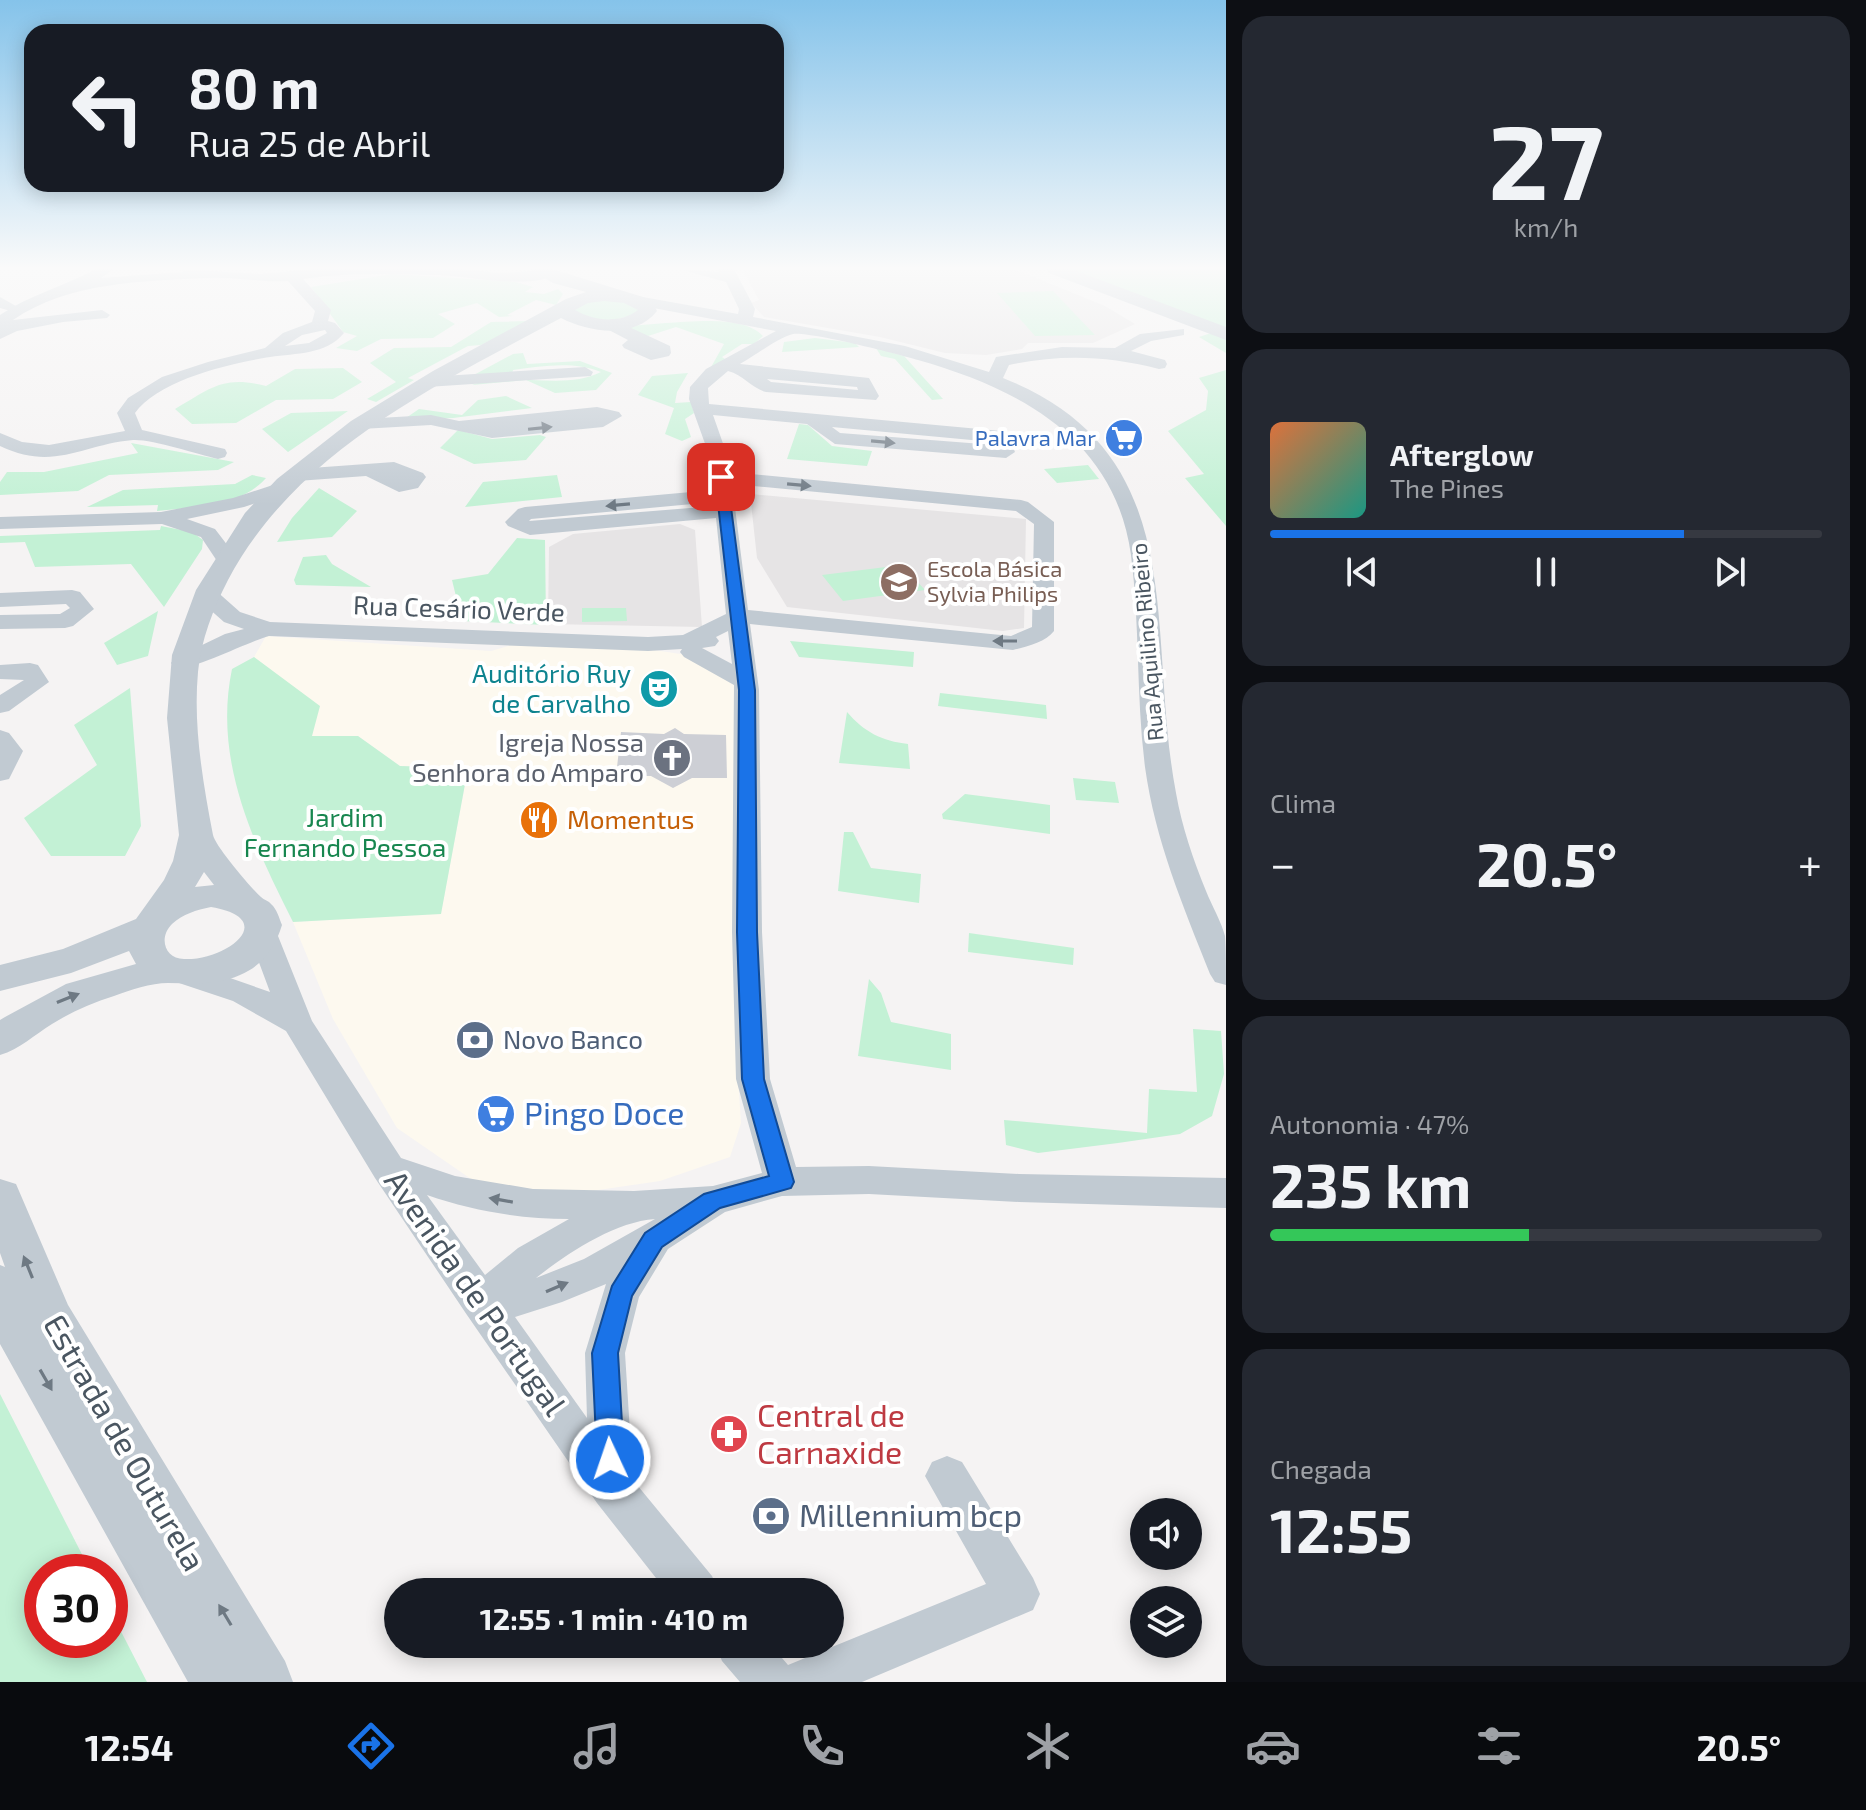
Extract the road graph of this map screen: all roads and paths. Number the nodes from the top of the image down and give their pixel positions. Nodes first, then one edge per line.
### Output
1 (275, 347) edge
2 (494, 347) edge
3 (507, 347) edge
4 (760, 347) edge
5 (884, 347) edge
6 (1124, 347) edge
7 (1118, 354) junction
8 (481, 355) junction
9 (1159, 364) dead end
10 (728, 366) junction
11 (998, 370) junction
12 (585, 372) dead end
13 (755, 373) junction
14 (427, 382) junction
15 (702, 409) junction
16 (812, 419) junction
17 (361, 424) junction
18 (463, 425) junction
19 (135, 434) junction
20 (0, 439) edge
21 (218, 453) dead end
22 (370, 470) dead end
23 (291, 481) junction
24 (723, 494) junction
25 (658, 509) junction
26 (193, 517) junction
27 (253, 518) junction
28 (0, 523) edge
29 (227, 559) junction
30 (206, 594) junction
31 (0, 600) edge
32 (741, 616) junction
33 (0, 622) edge
34 (268, 629) junction
35 (691, 646) junction
36 (743, 647) junction
37 (183, 663) junction
38 (0, 672) edge
39 (746, 682) junction
40 (0, 706) edge
41 (0, 738) edge
42 (0, 773) edge
43 (196, 839) junction
44 (254, 917) junction
45 (153, 922) junction
46 (178, 972) junction
47 (1226, 974) edge
48 (0, 978) edge
49 (0, 991) edge
50 (297, 1023) junction
51 (1, 1040) edge
52 (388, 1168) junction
53 (782, 1182) junction
54 (1217, 1185) edge
55 (0, 1197) edge
56 (644, 1223) junction
57 (0, 1285) edge
58 (481, 1303) junction
59 (947, 1476) dead end
60 (612, 1488) junction
61 (685, 1578) edge
62 (751, 1658) edge
63 (220, 1682) edge
64 (264, 1682) edge
65 (771, 1682) edge
66 (805, 1682) edge

1 - 19 street
2 - 8 street
3 - 8 street
4 - 10 street
5 - 11 street, Rua Aquilino Ribeiro
6 - 7 street
7 - 9 street
7 - 11 street
8 - 14 street
10 - 13 street
10 - 15 street
11 - 47 street, Rua Aquilino Ribeiro
12 - 14 street
13 - 13 street
14 - 17 street
15 - 16 street
15 - 24 street
16 -> 16 street
17 - 18 street
17 - 23 street
18 -> 18 street
19 - 20 street
19 - 21 street
22 - 23 street
23 - 26 street
23 - 27 street
24 - 25 street
24 - 32 street
24 -> 32 street
25 -> 25 street
26 - 27 street
26 - 28 street
26 - 29 street
27 - 29 street
29 - 30 street
30 - 34 street, Rua Cesário Verde
30 - 37 street
31 - 33 street
32 - 35 street
32 - 36 street
34 - 35 street, Rua Cesário Verde
34 - 37 street, Rua Cesário Verde
35 - 36 street, Rua Cesário Verde
35 - 39 street, Rua Cesário Verde
36 - 39 street
37 - 43 street
38 - 40 street
39 - 53 street
41 - 42 street
43 - 44 street, Avenida de Portugal
43 - 45 street
44 - 45 street
44 - 46 street
44 - 50 street, Avenida de Portugal
45 - 46 street
45 - 48 street
46 - 50 street, Avenida de Portugal
51 -> 46 street
49 - 51 street
50 - 52 street, Avenida de Portugal
56 -> 52 street
52 - 58 street, Avenida de Portugal
53 - 54 street
53 - 56 street
64 -> 55 street, Estrada de Outurela
56 - 58 street
56 - 60 street
57 -> 63 street, Estrada de Outurela
58 - 60 street, Avenida de Portugal
59 - 66 street
60 - 61 street, Avenida de Portugal
62 - 65 street

